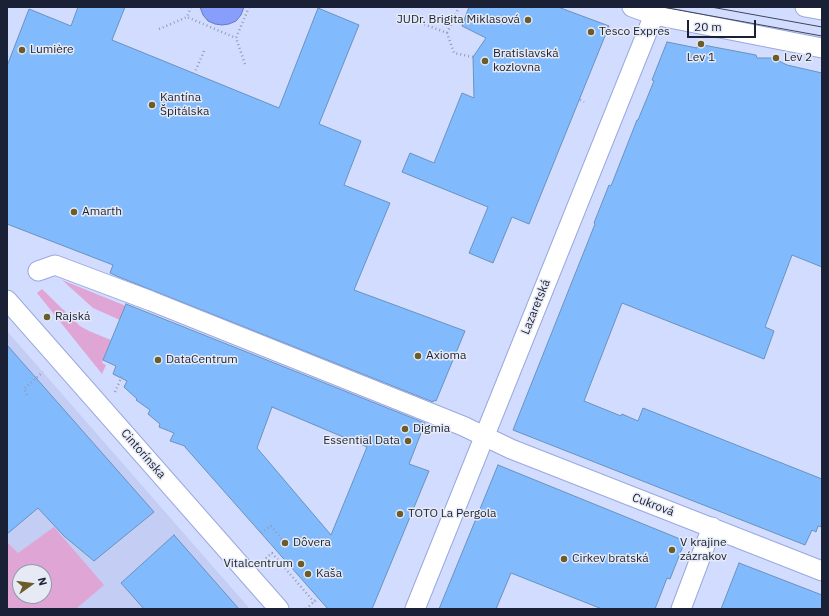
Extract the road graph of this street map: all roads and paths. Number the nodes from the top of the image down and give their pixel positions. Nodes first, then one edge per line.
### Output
1 (191, 7) edge
2 (249, 7) edge
3 (459, 7) edge
4 (632, 7) edge
5 (805, 7) edge
6 (822, 10) edge
7 (657, 11) edge
8 (187, 16) junction
9 (413, 20) dead end
10 (159, 29) dead end
11 (448, 33) junction
12 (236, 38) junction
13 (205, 48) dead end
14 (822, 48) edge
15 (473, 57) dead end
16 (245, 64) dead end
17 (194, 74) dead end
18 (580, 100) dead end
19 (584, 102) dead end
20 (38, 271) dead end
21 (7, 300) edge
22 (122, 376) dead end
23 (37, 378) dead end
24 (114, 394) dead end
25 (27, 395) dead end
26 (484, 436) junction
27 (712, 528) junction
28 (261, 533) dead end
29 (285, 542) dead end
30 (260, 564) dead end
31 (822, 571) edge
32 (318, 598) dead end
33 (314, 602) junction
34 (279, 609) edge
35 (306, 609) edge
36 (414, 609) edge
37 (681, 609) edge

1 - 8 path
2 - 12 path
3 - 11 path
4 - 7 street
5 - 6 street
7 - 14 street
7 - 26 street, Lazaretská
8 - 10 path
8 - 12 path
9 - 11 path
11 - 15 path
12 - 16 path
13 - 17 path
18 - 19 path
20 - 26 street, Cukrová
21 - 34 street, Cintorínska
22 - 24 path
23 - 25 path
26 - 27 street, Cukrová
26 - 36 street, Lazaretská
27 - 31 street, Cukrová
27 - 37 street
28 - 29 path
30 - 33 path
32 - 33 path
33 - 35 path

